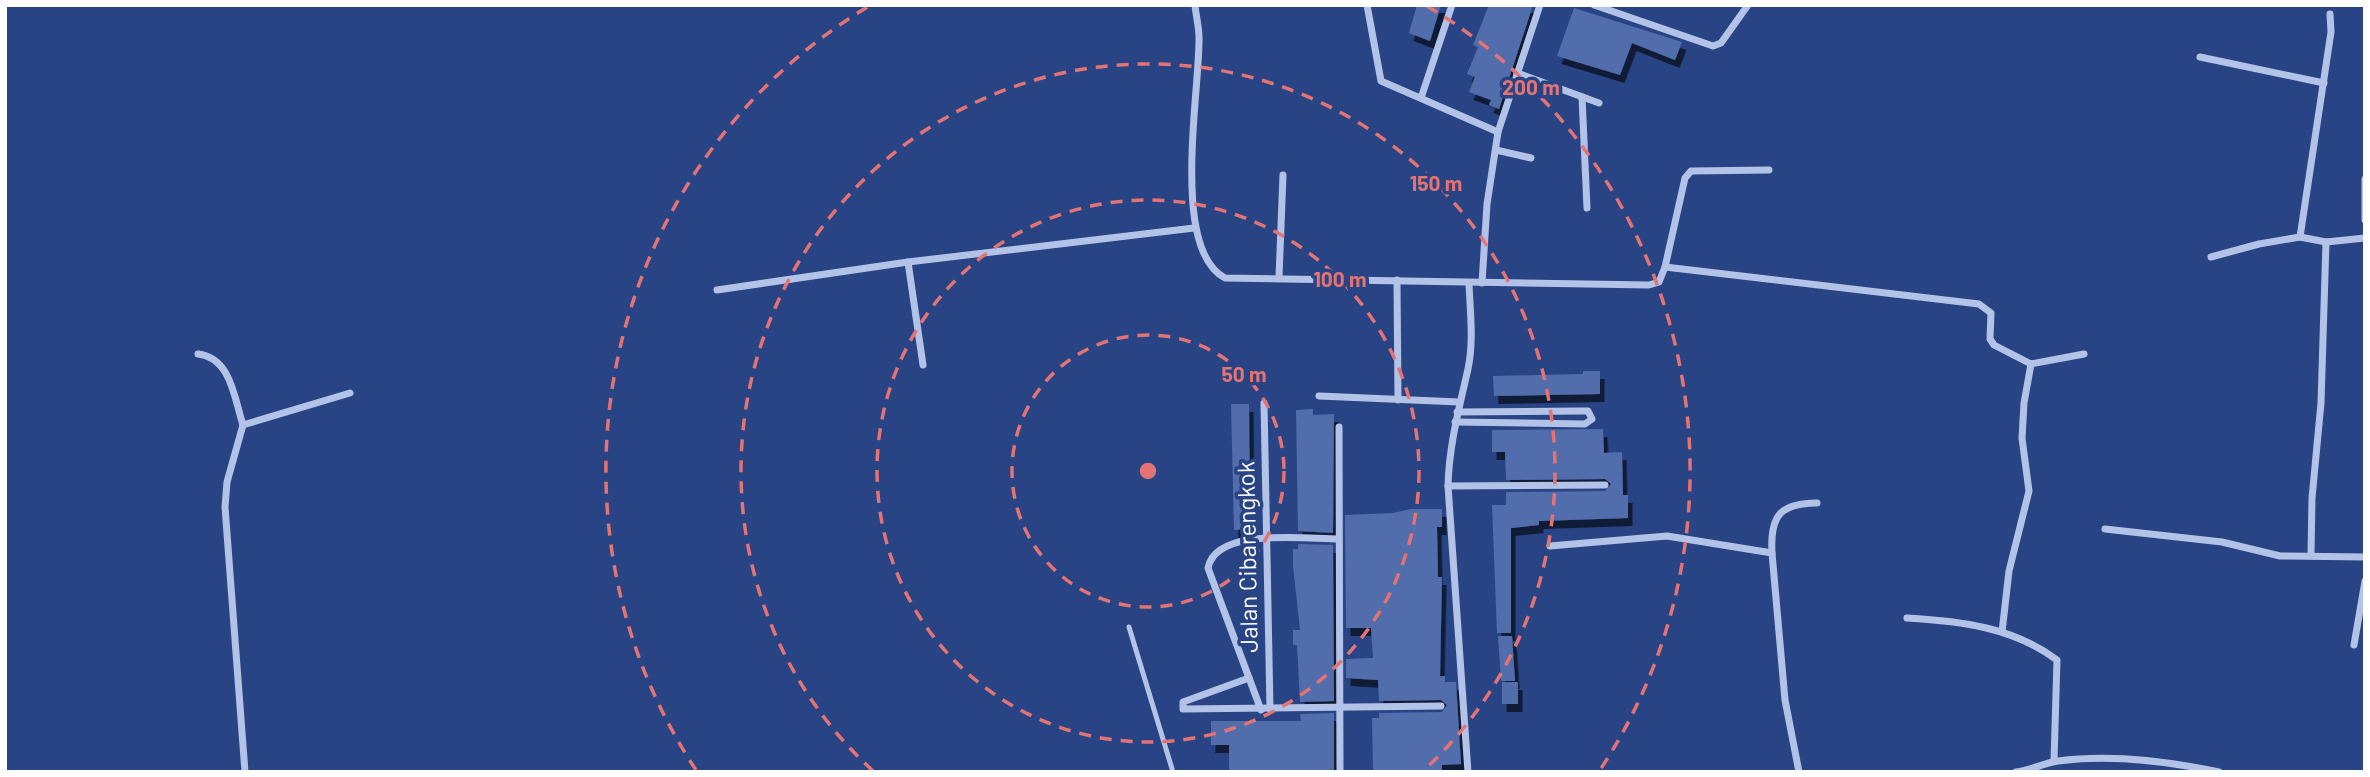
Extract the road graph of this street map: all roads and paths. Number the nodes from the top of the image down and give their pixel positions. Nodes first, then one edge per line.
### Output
1 (1195, 5) edge
2 (1367, 5) edge
3 (1452, 5) edge
4 (1540, 5) edge
5 (1594, 5) edge
6 (1748, 5) edge
7 (2330, 14) dead end
8 (2200, 57) dead end
9 (1517, 73) junction
10 (2323, 83) junction
11 (1582, 97) junction
12 (1420, 98) junction
13 (1599, 103) dead end
14 (1498, 132) junction
15 (1496, 150) junction
16 (1531, 158) dead end
17 (1769, 170) dead end
18 (1283, 175) dead end
19 (2365, 178) edge
20 (1587, 208) dead end
21 (2365, 220) edge
22 (1194, 228) junction
23 (2300, 237) junction
24 (2365, 238) edge
25 (2326, 242) junction
26 (2211, 257) dead end
27 (908, 262) junction
28 (1665, 267) junction
29 (1279, 277) junction
30 (1397, 280) junction
31 (1469, 283) junction
32 (1482, 283) junction
33 (717, 290) dead end
34 (198, 354) dead end
35 (2084, 354) dead end
36 (2031, 364) junction
37 (923, 365) dead end
38 (350, 393) dead end
39 (1319, 396) dead end
40 (1398, 400) junction
41 (1459, 402) junction
42 (1264, 403) dead end
43 (1457, 412) junction
44 (1455, 422) junction
45 (243, 425) junction
46 (1339, 428) dead end
47 (1605, 485) dead end
48 (1448, 486) junction
49 (1817, 503) dead end
50 (2105, 529) dead end
51 (1338, 539) junction
52 (1266, 540) junction
53 (1550, 546) dead end
54 (1772, 553) junction
55 (2311, 555) junction
56 (2365, 557) edge
57 (2365, 581) edge
58 (1907, 618) dead end
59 (1129, 627) dead end
60 (2002, 632) junction
61 (2354, 645) dead end
62 (1249, 678) junction
63 (1441, 706) dead end
64 (1341, 708) junction
65 (1261, 709) junction
66 (1270, 709) junction
67 (2054, 761) junction
68 (2030, 771) edge
69 (245, 772) edge
70 (1173, 772) edge
71 (1340, 772) edge
72 (1468, 772) edge
73 (1799, 772) edge
74 (2016, 772) edge
75 (2219, 772) edge

1 - 22 street
2 - 12 street
3 - 12 street
4 - 9 street
5 - 6 street
7 - 10 street
8 - 10 street
9 - 11 street
9 - 14 street
10 - 23 street
11 - 13 street
11 - 20 street
12 - 14 street
14 - 15 street
15 - 16 street
15 - 32 street
17 - 28 street
18 - 29 street
19 - 21 street
22 - 27 street
22 - 29 street
23 - 25 street
23 - 26 street
24 - 25 street
25 - 55 street
27 - 33 street
27 - 37 street
28 - 32 street
28 - 36 street
29 - 30 street
30 - 31 street
30 - 40 street
31 - 32 street
31 - 41 street
34 - 45 street
35 - 36 street
36 - 60 street
38 - 45 street
39 - 40 street
40 - 41 street
41 - 43 street
42 - 52 street, Jalan Cibarengkok
43 - 44 street
43 - 44 street
44 - 48 street
45 - 69 street
46 - 51 street
47 - 48 street
48 - 72 street
49 - 54 street
50 - 55 street
51 - 52 street
51 - 64 street
52 - 62 street
52 - 66 street, Jalan Cibarengkok
53 - 54 street
54 - 73 street
55 - 56 street
57 - 61 street
58 - 60 street
59 - 70 lane
60 - 67 street
62 - 65 street
62 - 65 street
63 - 64 street
64 - 66 street
64 - 71 street
65 - 66 street
67 - 68 street
67 - 75 street
68 - 74 street

